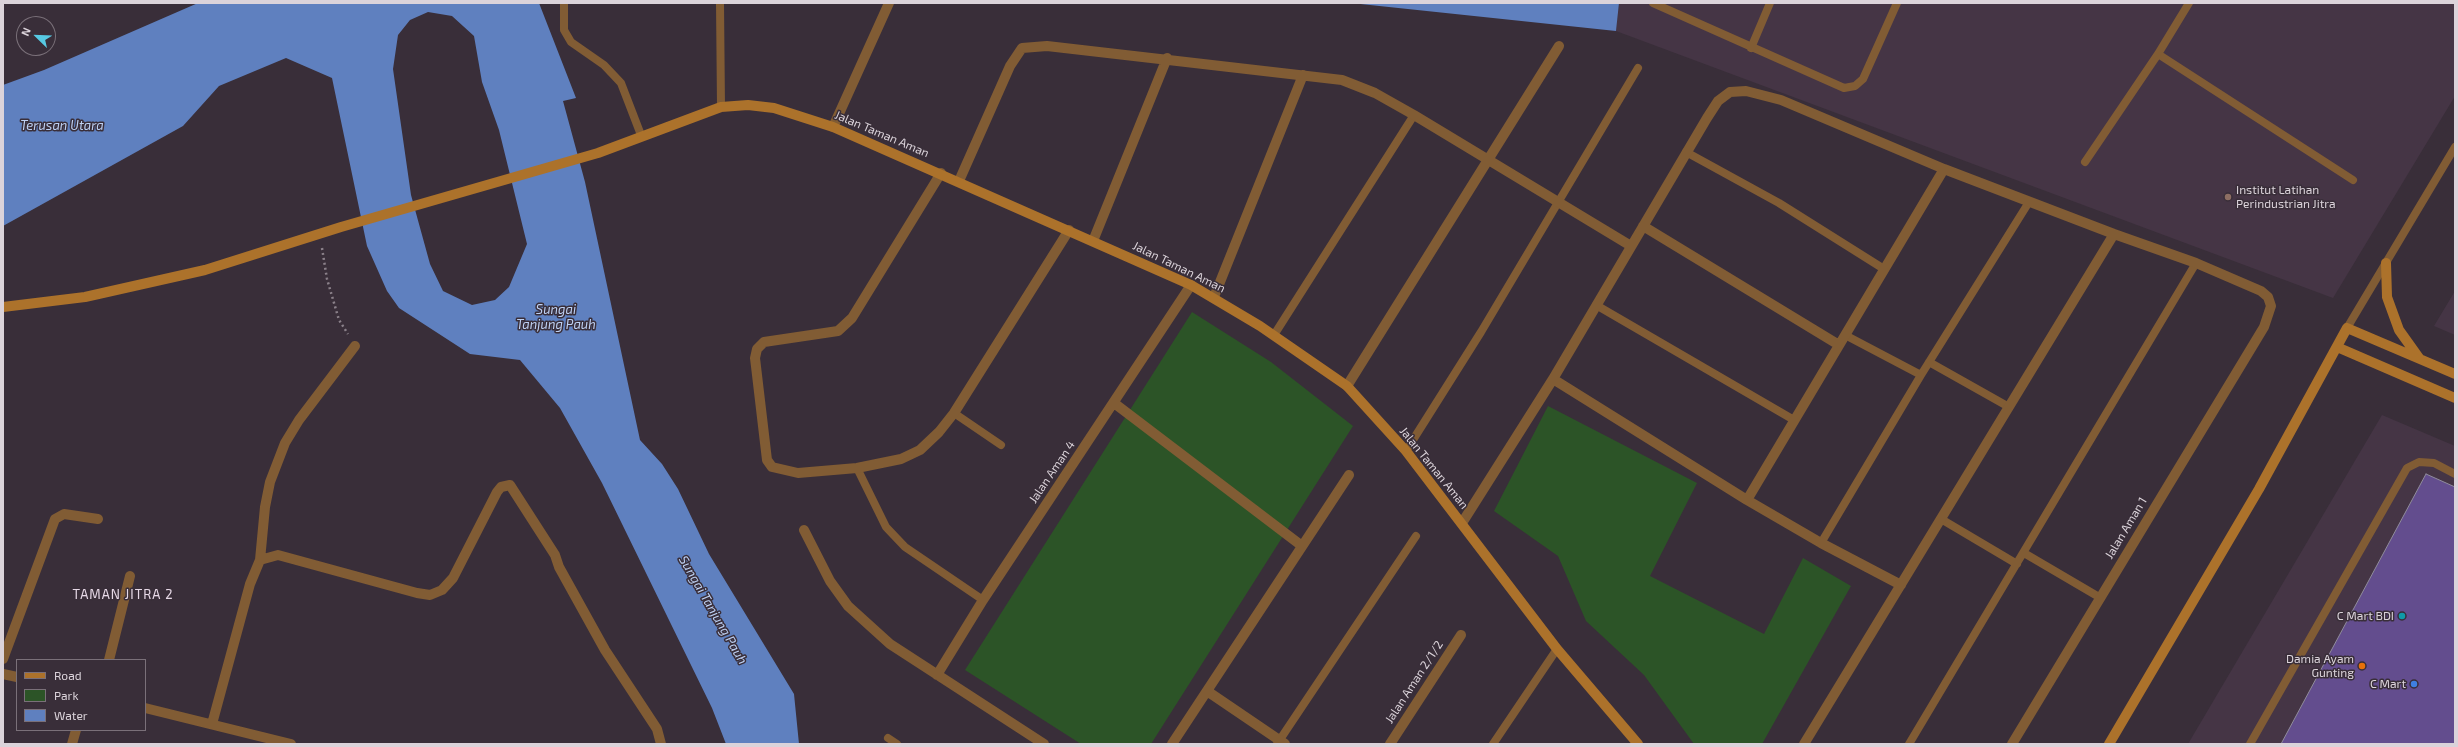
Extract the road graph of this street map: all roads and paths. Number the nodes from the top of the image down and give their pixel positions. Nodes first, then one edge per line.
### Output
1 (564, 3) edge
2 (720, 3) edge
3 (889, 3) edge
4 (1653, 3) edge
5 (1770, 3) edge
6 (1897, 3) edge
7 (2189, 3) edge
8 (1559, 46) dead end
9 (1751, 48) junction
10 (2158, 54) junction
11 (1168, 58) junction
12 (1638, 68) dead end
13 (1303, 75) junction
14 (721, 107) junction
15 (1414, 115) junction
16 (834, 127) junction
17 (641, 135) junction
18 (2455, 147) edge
19 (1686, 152) junction
20 (1488, 159) junction
21 (2085, 162) dead end
22 (1944, 169) junction
23 (941, 173) junction
24 (2353, 180) dead end
25 (959, 181) junction
26 (1559, 202) junction
27 (2029, 202) junction
28 (1643, 226) junction
29 (1069, 230) junction
30 (320, 233) junction
31 (2114, 234) junction
32 (1093, 241) junction
33 (1631, 246) junction
34 (2196, 263) junction
35 (2386, 263) junction
36 (1884, 269) junction
37 (1191, 285) junction
38 (1214, 297) junction
39 (1596, 305) junction
40 (3, 307) edge
41 (2347, 328) junction
42 (1845, 334) junction
43 (1274, 335) junction
44 (1839, 344) junction
45 (355, 346) joint
46 (2337, 347) junction
47 (2419, 358) junction
48 (1929, 362) junction
49 (1921, 374) junction
50 (2455, 374) edge
51 (1553, 379) junction
52 (1347, 386) junction
53 (2455, 398) edge
54 (1114, 403) junction
55 (2009, 407) junction
56 (954, 413) junction
57 (1794, 420) junction
58 (1001, 445) dead end
59 (1406, 451) junction
60 (857, 468) junction
61 (2455, 474) edge
62 (1349, 475) dead end
63 (1747, 500) junction
64 (98, 519) dead end
65 (1941, 519) junction
66 (1462, 523) junction
67 (804, 530) dead end
68 (1416, 536) dead end
69 (1821, 543) junction
70 (1302, 546) junction
71 (2024, 553) junction
72 (260, 560) junction
73 (2017, 564) junction
74 (130, 576) dead end
75 (1901, 585) junction
76 (2099, 597) junction
77 (984, 600) junction
78 (1461, 635) dead end
79 (1557, 649) junction
80 (3, 659) edge
81 (109, 659) edge
82 (3, 674) edge
83 (937, 675) junction
84 (16, 677) edge
85 (1207, 691) junction
86 (146, 708) edge
87 (212, 724) junction
88 (76, 731) edge
89 (888, 738) dead end
90 (1281, 743) edge
91 (72, 744) edge
92 (291, 744) edge
93 (661, 744) edge
94 (897, 744) edge
95 (1044, 744) edge
96 (1172, 744) edge
97 (1390, 744) edge
98 (1492, 744) edge
99 (1638, 744) edge
100 (1804, 744) edge
101 (1909, 744) edge
102 (2012, 744) edge
103 (2109, 744) edge
104 (2250, 744) edge

1 - 17 lane
2 - 14 lane
3 - 16 street
4 - 9 lane
5 - 9 lane
6 - 9 lane
7 - 10 lane
8 - 20 street
10 - 21 lane
10 - 24 lane
11 - 13 street
11 - 25 street
11 - 32 street
12 - 26 lane
13 - 15 street
13 - 38 street
14 - 16 street, Jalan Taman Aman
14 - 17 street, Jalan Taman Aman
15 - 20 street
15 - 43 lane
16 - 23 street, Jalan Taman Aman
17 - 30 street, Jalan Taman Aman
18 - 35 lane
19 - 22 street, Jalan Aman 1
19 - 28 street, Jalan Aman 1
19 - 36 lane
20 - 26 street
20 - 52 street
22 - 27 street, Jalan Aman 1
22 - 36 street
23 - 25 street, Jalan Taman Aman
23 - 60 street
25 - 29 street, Jalan Taman Aman
26 - 33 street
26 - 59 lane
27 - 31 street, Jalan Aman 1
27 - 48 lane
28 - 33 street, Jalan Aman 1
28 - 44 street
29 - 32 street, Jalan Taman Aman
29 - 56 street
30 - 40 street, Jalan Taman Aman
30 - 45 path
31 - 34 street, Jalan Aman 1
31 - 55 street
32 - 37 street, Jalan Taman Aman
33 - 39 street, Jalan Aman 1
34 - 71 lane
34 - 76 street, Jalan Aman 1
35 - 41 lane
35 - 47 street
36 - 42 street
37 - 38 street, Jalan Taman Aman
37 - 54 street, Jalan Aman 4
38 - 43 street, Jalan Taman Aman
39 - 51 street, Jalan Aman 1
39 - 57 lane
41 - 46 street
41 - 47 street
42 - 44 street
42 - 49 lane
43 - 52 street, Jalan Taman Aman
44 - 57 street
45 - 72 street
46 - 53 street
46 - 103 street
47 - 50 street
48 - 49 lane
48 - 55 lane
49 - 69 lane
51 - 63 street
51 - 66 street, Jalan Aman 1
52 - 59 street, Jalan Taman Aman
54 - 70 street
54 - 77 street, Jalan Aman 4
55 - 65 street
56 - 58 lane
56 - 60 street
57 - 63 street
59 - 66 street, Jalan Taman Aman
60 - 77 lane
61 - 104 lane
62 - 70 street
63 - 69 street
64 - 80 street
65 - 73 lane
65 - 75 street
66 - 79 street, Jalan Taman Aman
67 - 83 street
68 - 90 lane
69 - 75 street
70 - 85 street
71 - 73 lane
71 - 76 lane
72 - 87 street
72 - 93 street
73 - 101 lane
74 - 81 street
75 - 100 street
76 - 102 street, Jalan Aman 1
77 - 83 street, Jalan Aman 4
78 - 97 street, Jalan Aman 2/1/2
79 - 98 lane
79 - 99 street, Jalan Taman Aman
82 - 84 street
83 - 95 street
85 - 90 street
85 - 96 street
86 - 87 street
87 - 92 street
88 - 91 street
89 - 94 lane

